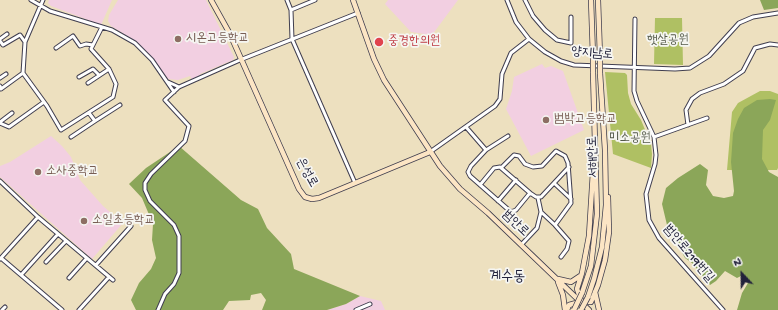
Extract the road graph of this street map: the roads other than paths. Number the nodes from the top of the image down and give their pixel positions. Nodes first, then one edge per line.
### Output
1 (31, 0) edge
2 (43, 0) edge
3 (211, 0) edge
4 (287, 0) edge
5 (315, 0) edge
6 (353, 0) edge
7 (507, 0) edge
8 (525, 0) edge
9 (591, 0) edge
10 (598, 0) edge
11 (40, 5) junction
12 (291, 10) junction
13 (358, 13) junction
14 (778, 13) edge
15 (571, 17) dead end
16 (634, 19) dead end
17 (102, 27) junction
18 (7, 34) dead end
19 (292, 39) junction
20 (529, 39) junction
21 (0, 40) edge
22 (25, 42) junction
23 (93, 45) junction
24 (778, 45) edge
25 (56, 48) dead end
26 (240, 60) junction
27 (633, 68) junction
28 (109, 69) junction
29 (23, 73) junction
30 (6, 74) dead end
31 (99, 75) junction
32 (79, 77) dead end
33 (0, 78) edge
34 (167, 81) junction
35 (88, 83) dead end
36 (0, 86) edge
37 (179, 87) junction
38 (174, 92) junction
39 (44, 102) junction
40 (120, 105) dead end
41 (12, 113) dead end
42 (88, 113) junction
43 (706, 118) dead end
44 (95, 121) junction
45 (0, 122) edge
46 (688, 125) junction
47 (466, 126) junction
48 (508, 136) dead end
49 (654, 137) junction
50 (71, 138) dead end
51 (486, 150) junction
52 (595, 150) junction
53 (605, 150) junction
54 (430, 152) junction
55 (568, 167) junction
56 (502, 168) junction
57 (516, 180) junction
58 (0, 181) edge
59 (354, 183) junction
60 (555, 184) junction
61 (480, 185) junction
62 (530, 192) junction
63 (538, 198) junction
64 (571, 199) junction
65 (498, 201) junction
66 (541, 212) junction
67 (38, 217) junction
68 (555, 225) junction
69 (131, 226) dead end
70 (58, 234) junction
71 (66, 240) junction
72 (521, 245) junction
73 (560, 257) dead end
74 (87, 258) junction
75 (1, 259) edge
76 (46, 262) dead end
77 (96, 266) junction
78 (582, 273) junction
79 (21, 275) junction
80 (109, 277) junction
81 (69, 278) dead end
82 (556, 279) junction
83 (113, 280) dead end
84 (595, 292) junction
85 (581, 302) junction
86 (370, 304) dead end
87 (62, 310) edge
88 (79, 310) edge
89 (158, 310) edge
90 (356, 310) edge
91 (566, 310) edge
92 (574, 310) edge
93 (582, 310) edge
94 (589, 310) edge
95 (599, 310) edge
96 (722, 310) edge

1 - 11 street
2 - 11 street
3 - 26 main road, 은성로
4 - 12 street
5 - 12 street
6 - 13 main road, 범안로
7 - 20 street, 양지남로
8 - 15 street
9 - 52 main road, 서해안로, bridge
10 - 53 main road, 서해안로, bridge
11 - 17 street
11 - 22 street
12 - 19 street
13 - 19 street
13 - 54 main road, 범안로
14 - 27 street, 양지남로
16 - 27 street
17 - 23 street
17 - 34 street
18 - 21 street
19 - 26 street
19 - 59 street
20 - 27 street, 양지남로
20 - 47 street
21 - 22 street
22 - 29 street
23 - 25 street
23 - 28 street
24 - 46 street
26 - 37 street
26 - 59 main road, 은성로
27 - 49 street
28 - 31 street
28 - 42 street
29 - 36 street
29 - 39 street
30 - 33 street
31 - 32 street
31 - 35 street
34 - 37 street
34 - 38 street
37 - 38 street
38 - 89 street
39 - 42 street
39 - 45 street
40 - 44 street
41 - 45 street
42 - 44 street
43 - 46 street
44 - 50 street
46 - 49 street
47 - 51 street
47 - 54 street
48 - 51 street
49 - 96 street, 범안로219번길
51 - 61 street
52 - 78 main road
52 - 92 main road, 서해안로, bridge
53 - 84 main road
53 - 93 main road, 서해안로, bridge
54 - 59 main road, 은성로
54 - 72 main road, 범안로
55 - 56 street
55 - 60 street
55 - 64 street
56 - 57 street
56 - 61 street
57 - 62 street
57 - 65 street
58 - 67 street
60 - 63 street
60 - 64 street
61 - 65 street
62 - 63 street
62 - 65 street
63 - 66 street
64 - 68 street
66 - 68 street
66 - 72 street
67 - 70 street
67 - 75 street
68 - 73 street
69 - 77 street
70 - 71 street
70 - 79 street
71 - 74 street
71 - 76 street
72 - 82 main road, 범안로
74 - 77 street
74 - 81 street
75 - 79 street
77 - 80 street
78 - 82 main road
78 - 85 main road
79 - 87 street
80 - 83 street
80 - 88 street
82 - 85 main road, 범안로
82 - 91 main road
84 - 85 main road
84 - 95 main road
85 - 91 main road
85 - 93 main road
85 - 94 main road, 범안로
86 - 90 street

